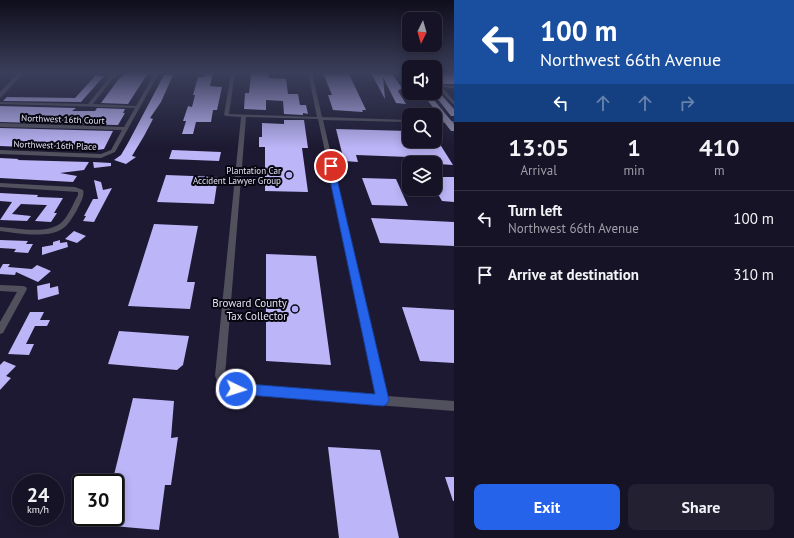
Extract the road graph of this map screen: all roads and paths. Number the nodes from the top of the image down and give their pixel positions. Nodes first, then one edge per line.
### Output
1 (95, 98) edge
2 (143, 98) edge
3 (229, 98) edge
4 (316, 98) edge
5 (443, 98) edge
6 (432, 100) edge
7 (0, 103) edge
8 (89, 106) junction
9 (138, 107) junction
10 (454, 114) edge
11 (244, 116) junction
12 (320, 118) junction
13 (402, 121) edge
14 (451, 122) edge
15 (0, 125) edge
16 (454, 129) edge
17 (125, 130) junction
18 (0, 152) edge
19 (0, 186) edge
20 (0, 229) edge
21 (0, 288) edge
22 (0, 330) edge
23 (383, 400) junction
24 (454, 406) edge

1 - 8 street
2 - 9 street
3 - 11 street
4 - 12 street
5 - 10 highway
6 - 14 highway
7 - 8 street
8 - 9 street
9 - 17 street
11 - 12 street
11 - 23 street
12 - 13 street
12 - 23 street
14 - 16 highway
15 - 17 street, Northwest 16th Court
17 - 18 street, Northwest 16th Place
19 - 20 street
21 - 22 street
23 - 24 street

